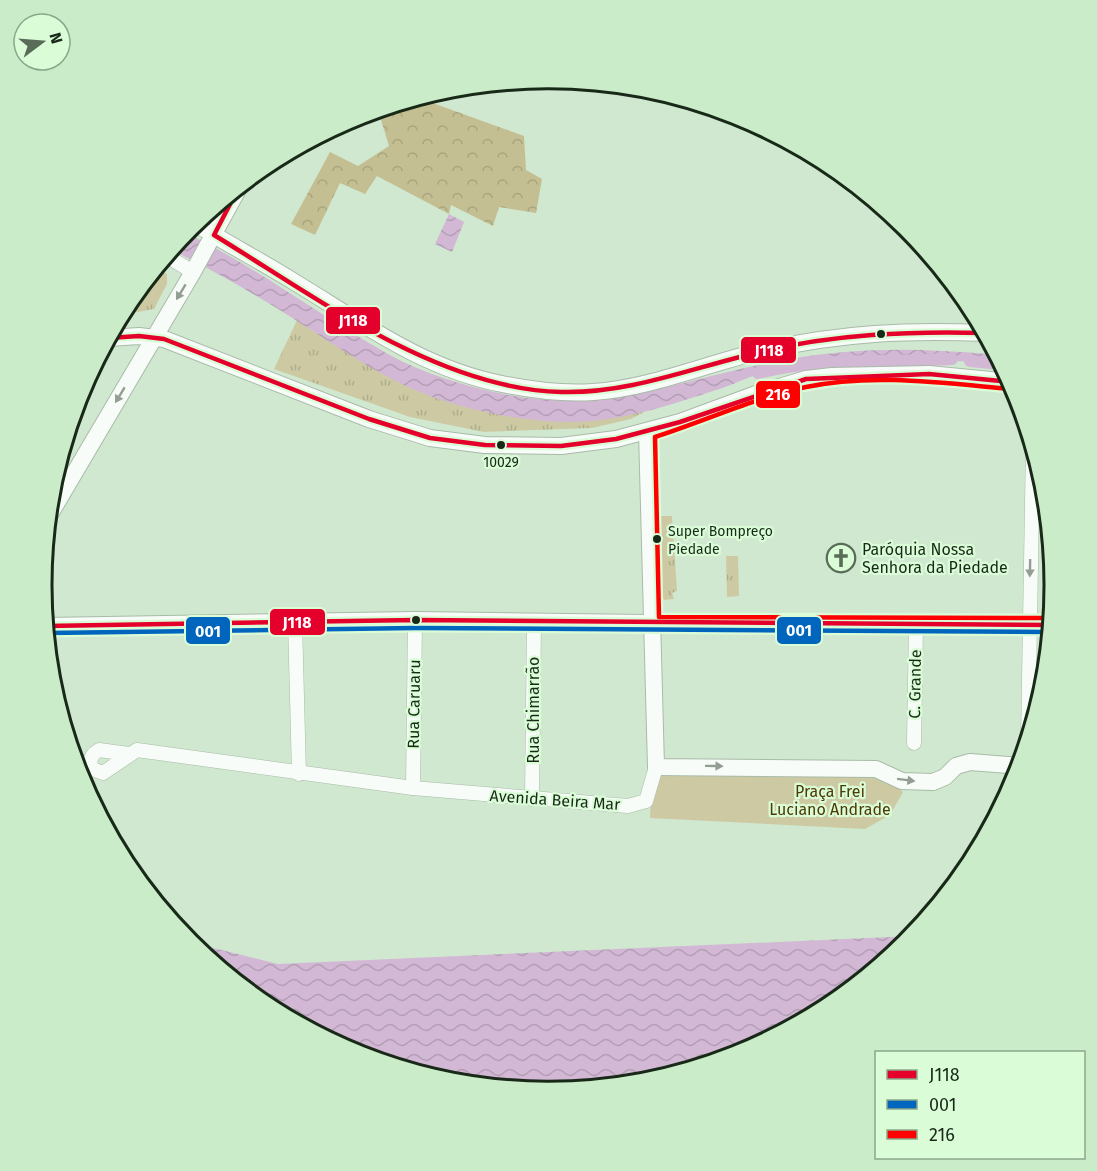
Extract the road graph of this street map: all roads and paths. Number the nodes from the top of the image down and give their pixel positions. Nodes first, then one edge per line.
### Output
1 (229, 206) edge
2 (203, 230) edge
3 (213, 237) junction
4 (175, 260) edge
5 (196, 268) junction
6 (975, 333) edge
7 (155, 337) junction
8 (119, 338) edge
9 (1000, 381) edge
10 (647, 432) junction
11 (1032, 477) edge
12 (63, 485) edge
13 (415, 620) junction
14 (295, 621) junction
15 (534, 621) junction
16 (652, 624) junction
17 (1029, 624) junction
18 (916, 625) junction
19 (1042, 625) edge
20 (55, 626) edge
21 (1028, 713) edge
22 (914, 743) dead end
23 (129, 754) dead end
24 (1011, 765) edge
25 (656, 767) junction
26 (299, 774) junction
27 (413, 788) junction
28 (532, 799) junction

1 - 3 main road
2 - 3 street
3 - 5 main road
3 - 6 main road
4 - 5 street
5 -> 7 main road
7 - 8 main road
7 - 10 main road
7 -> 12 main road
9 - 10 main road
10 - 16 main road
11 -> 17 street
13 - 14 main road
13 - 15 main road
13 - 27 street, Rua Caruaru
14 - 20 main road
14 - 26 street
15 - 16 main road
15 - 28 street, Rua Chimarrão
16 - 18 main road
16 - 25 main road
17 - 18 main road
17 - 19 main road
17 - 21 street
18 - 22 street, C. Grande
23 - 26 street, Avenida Beira Mar
25 -> 24 main road
25 - 28 street, Avenida Beira Mar
26 - 27 street, Avenida Beira Mar
27 - 28 street, Avenida Beira Mar

